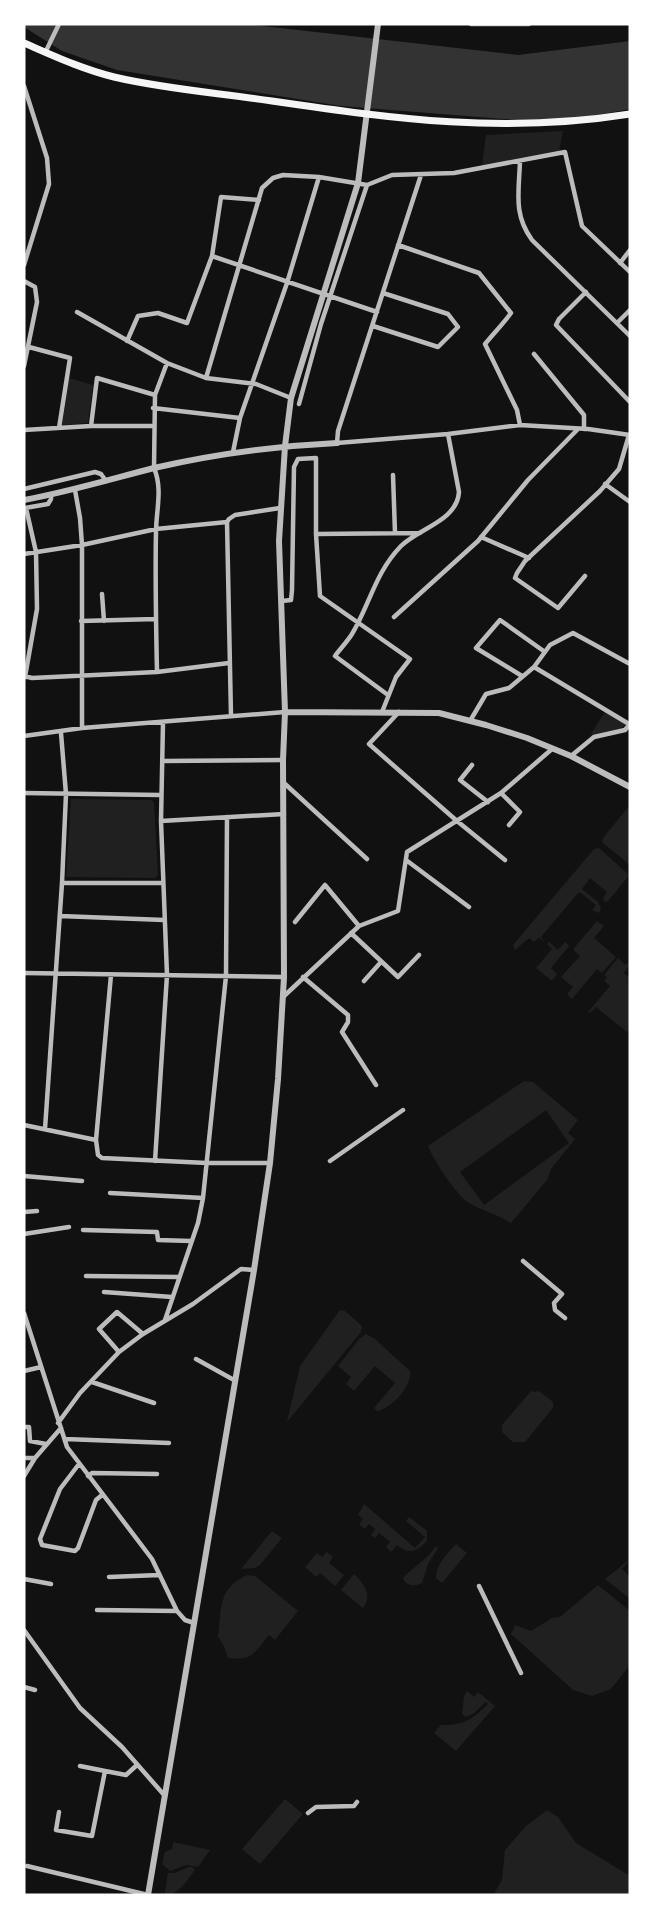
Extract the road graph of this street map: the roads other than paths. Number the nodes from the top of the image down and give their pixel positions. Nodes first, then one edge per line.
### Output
1 (58, 24) edge
2 (378, 24) edge
3 (471, 24) edge
4 (529, 24) edge
5 (24, 43) edge
6 (45, 52) junction
7 (24, 86) edge
8 (630, 114) edge
9 (520, 161) junction
10 (421, 175) junction
11 (320, 177) junction
12 (358, 183) junction
13 (367, 186) junction
14 (259, 200) junction
15 (398, 245) junction
16 (630, 250) edge
17 (212, 256) junction
18 (620, 263) junction
19 (24, 265) edge
20 (239, 267) junction
21 (630, 272) edge
22 (24, 281) edge
23 (287, 283) junction
24 (586, 292) junction
25 (383, 293) junction
26 (329, 297) junction
27 (630, 310) edge
28 (76, 312) dead end
29 (377, 312) junction
30 (617, 323) junction
31 (373, 326) junction
32 (630, 336) edge
33 (127, 341) junction
34 (29, 347) junction
35 (534, 354) dead end
36 (167, 363) junction
37 (24, 366) edge
38 (206, 378) junction
39 (251, 382) junction
40 (155, 395) junction
41 (291, 398) junction
42 (630, 402) edge
43 (299, 404) dead end
44 (153, 408) junction
45 (240, 418) junction
46 (520, 425) junction
47 (91, 426) junction
48 (154, 426) junction
49 (59, 428) junction
50 (581, 429) junction
51 (24, 430) edge
52 (448, 435) junction
53 (629, 435) edge
54 (337, 443) junction
55 (285, 446) junction
56 (233, 452) junction
57 (154, 468) junction
58 (393, 475) dead end
59 (106, 481) junction
60 (605, 484) junction
61 (24, 489) edge
62 (75, 489) junction
63 (51, 495) junction
64 (24, 500) edge
65 (630, 502) edge
66 (25, 508) edge
67 (280, 508) junction
68 (227, 522) junction
69 (156, 529) junction
70 (395, 533) junction
71 (420, 533) junction
72 (316, 534) junction
73 (481, 537) junction
74 (81, 545) junction
75 (36, 552) junction
76 (24, 554) edge
77 (529, 558) junction
78 (585, 576) dead end
79 (102, 594) dead end
80 (282, 601) junction
81 (394, 617) dead end
82 (156, 619) junction
83 (81, 621) junction
84 (104, 621) junction
85 (357, 622) junction
86 (24, 639) edge
87 (32, 639) junction
88 (545, 652) junction
89 (229, 663) junction
90 (630, 664) edge
91 (534, 667) junction
92 (157, 672) junction
93 (81, 675) junction
94 (25, 676) edge
95 (522, 676) junction
96 (388, 695) junction
97 (285, 712) junction
98 (382, 712) junction
99 (399, 712) junction
100 (231, 716) junction
101 (470, 721) junction
102 (163, 723) junction
103 (630, 724) edge
104 (82, 728) junction
105 (61, 733) junction
106 (24, 736) edge
107 (552, 749) junction
108 (570, 756) junction
109 (283, 760) junction
110 (163, 761) junction
111 (472, 765) dead end
112 (284, 783) junction
113 (630, 787) edge
114 (24, 793) edge
115 (501, 793) junction
116 (66, 794) junction
117 (160, 795) junction
118 (488, 802) junction
119 (284, 814) junction
120 (227, 817) junction
121 (161, 821) junction
122 (457, 821) junction
123 (509, 825) dead end
124 (367, 859) dead end
125 (406, 860) junction
126 (506, 860) dead end
127 (163, 883) junction
128 (62, 884) junction
129 (469, 907) dead end
130 (60, 916) junction
131 (164, 920) junction
132 (295, 922) dead end
133 (359, 926) junction
134 (351, 933) junction
135 (419, 955) dead end
136 (381, 962) junction
137 (24, 973) edge
138 (56, 974) junction
139 (111, 975) junction
140 (167, 975) junction
141 (226, 976) junction
142 (284, 977) junction
143 (303, 977) junction
144 (364, 981) dead end
145 (283, 996) junction
146 (376, 1085) dead end
147 (403, 1110) dead end
148 (24, 1125) edge
149 (45, 1128) junction
150 (96, 1140) junction
151 (155, 1161) junction
152 (330, 1161) dead end
153 (270, 1162) junction
154 (207, 1163) junction
155 (24, 1176) edge
156 (82, 1181) dead end
157 (110, 1193) dead end
158 (203, 1198) junction
159 (38, 1211) dead end
160 (24, 1212) edge
161 (69, 1227) dead end
162 (83, 1230) dead end
163 (24, 1234) edge
164 (190, 1242) junction
165 (523, 1261) dead end
166 (254, 1270) junction
167 (86, 1276) dead end
168 (179, 1277) junction
169 (104, 1292) dead end
170 (172, 1297) junction
171 (24, 1313) edge
172 (565, 1318) dead end
173 (165, 1320) junction
174 (143, 1334) junction
175 (119, 1352) junction
176 (196, 1359) dead end
177 (41, 1367) junction
178 (24, 1371) edge
179 (234, 1380) junction
180 (92, 1382) junction
181 (154, 1403) dead end
182 (60, 1426) junction
183 (24, 1427) edge
184 (65, 1439) junction
185 (169, 1443) dead end
186 (46, 1444) junction
187 (24, 1458) edge
188 (35, 1458) junction
189 (79, 1464) junction
190 (157, 1474) dead end
191 (24, 1476) edge
192 (88, 1476) junction
193 (102, 1495) junction
194 (159, 1575) junction
195 (109, 1577) dead end
196 (24, 1579) edge
197 (51, 1584) dead end
198 (479, 1586) dead end
199 (97, 1610) dead end
200 (177, 1611) junction
201 (194, 1623) junction
202 (24, 1630) edge
203 (521, 1673) dead end
204 (24, 1687) edge
205 (35, 1690) dead end
206 (137, 1765) junction
207 (80, 1766) dead end
208 (105, 1771) junction
209 (165, 1796) junction
210 (357, 1802) dead end
211 (59, 1812) dead end
212 (308, 1813) dead end
213 (27, 1866) dead end
214 (114, 1887) junction
215 (112, 1895) edge
216 (148, 1895) edge

1 - 6 street
2 - 12 street
3 - 4 street
5 - 6 main road
6 - 8 main road
7 - 19 street
9 - 10 street
9 - 18 street
9 - 24 street
10 - 13 street
10 - 15 street
11 - 12 street
11 - 14 street
11 - 23 street
12 - 13 street
12 - 41 street
13 - 26 street
14 - 17 street
14 - 20 street
15 - 25 street
15 - 46 street
16 - 18 street
17 - 20 street
17 - 33 street
18 - 21 street
20 - 23 street
20 - 38 street
22 - 34 street
23 - 26 street
23 - 39 street
24 - 30 street
24 - 42 street
25 - 29 street
25 - 31 street
26 - 29 street
26 - 43 street
27 - 30 street
28 - 33 street
29 - 31 street
30 - 32 street
31 - 54 street
33 - 36 street
34 - 37 street
34 - 49 street
35 - 50 street
36 - 38 street
36 - 40 street
38 - 39 street
39 - 41 street
39 - 45 street
40 - 44 street
40 - 47 street
41 - 55 street
44 - 45 street
44 - 48 street
45 - 56 street
46 - 50 street
46 - 52 street
47 - 48 street
47 - 49 street
48 - 57 street
49 - 51 street
50 - 53 street
50 - 73 street
52 - 54 street
52 - 71 street
53 - 60 street
54 - 55 street
55 - 56 street
55 - 67 street
56 - 57 street
57 - 59 street
57 - 69 street
58 - 70 street
59 - 61 street
59 - 62 street
60 - 65 street
60 - 77 street
62 - 63 street
62 - 74 street
63 - 64 street
63 - 66 street
66 - 75 street
67 - 68 street
67 - 80 street
68 - 69 street
68 - 89 street
69 - 74 street
69 - 82 street
70 - 71 street
70 - 72 street
71 - 85 street
72 - 80 street
72 - 85 street
73 - 77 street
73 - 81 street
74 - 75 street
74 - 83 street
75 - 76 street
75 - 87 street
77 - 78 street
79 - 84 street
80 - 97 street
82 - 84 street
82 - 92 street
83 - 84 street
83 - 93 street
85 - 96 street
85 - 96 street
86 - 87 street
87 - 94 street
88 - 90 street
88 - 91 street
88 - 95 street
89 - 92 street
89 - 100 street
91 - 95 street
91 - 103 street
92 - 93 street
93 - 94 street
93 - 104 street
95 - 101 street
96 - 98 street
97 - 98 street
97 - 100 street
97 - 109 street
98 - 99 street
99 - 101 street
99 - 122 street
100 - 102 street
101 - 107 street
102 - 104 street
102 - 110 street
103 - 108 street
104 - 105 street
105 - 106 street
105 - 116 street
107 - 108 street
107 - 115 street
108 - 113 street
109 - 110 street
109 - 112 street
110 - 117 street
111 - 118 street
112 - 119 street
112 - 124 street
114 - 116 street
115 - 118 street
115 - 123 street
116 - 117 street
116 - 128 street
117 - 121 street
118 - 122 street
119 - 120 street
119 - 142 street
120 - 121 street
120 - 141 street
121 - 127 street
122 - 125 street
122 - 126 street
125 - 129 street
125 - 133 street
127 - 128 street
127 - 131 street
128 - 130 street
130 - 131 street
130 - 138 street
131 - 140 street
132 - 133 street
133 - 134 street
134 - 136 street
134 - 143 street
135 - 136 street
136 - 144 street
137 - 138 street
138 - 139 street
138 - 149 street
139 - 140 street
139 - 150 street
140 - 141 street
140 - 151 street
141 - 142 street
141 - 154 street
142 - 145 street
143 - 145 street
143 - 146 street
145 - 153 street
147 - 152 street
148 - 149 street
149 - 150 street
150 - 151 street
151 - 154 street
153 - 154 street
153 - 166 street
154 - 158 street
155 - 156 street
157 - 158 street
158 - 164 street
159 - 160 street
161 - 163 street
162 - 164 street
164 - 168 street
165 - 172 street
166 - 173 street
166 - 179 street
167 - 168 street
168 - 170 street
169 - 170 street
170 - 173 street
171 - 177 street
173 - 174 street
174 - 175 street
174 - 175 street
175 - 180 street
176 - 179 street
177 - 178 street
177 - 182 street
179 - 201 street
180 - 181 street
180 - 182 street
182 - 184 street
182 - 186 street
183 - 186 street
184 - 185 street
184 - 189 street
186 - 188 street
187 - 188 street
188 - 191 street
189 - 192 street
189 - 193 street
190 - 192 street
192 - 193 street
193 - 194 street
194 - 195 street
194 - 200 street
196 - 197 street
198 - 203 street
199 - 200 street
200 - 201 street
201 - 209 street
202 - 206 street
204 - 205 street
206 - 208 street
206 - 209 street
207 - 208 street
208 - 211 street
209 - 216 street
210 - 212 street
213 - 214 street
214 - 215 street
214 - 216 street

